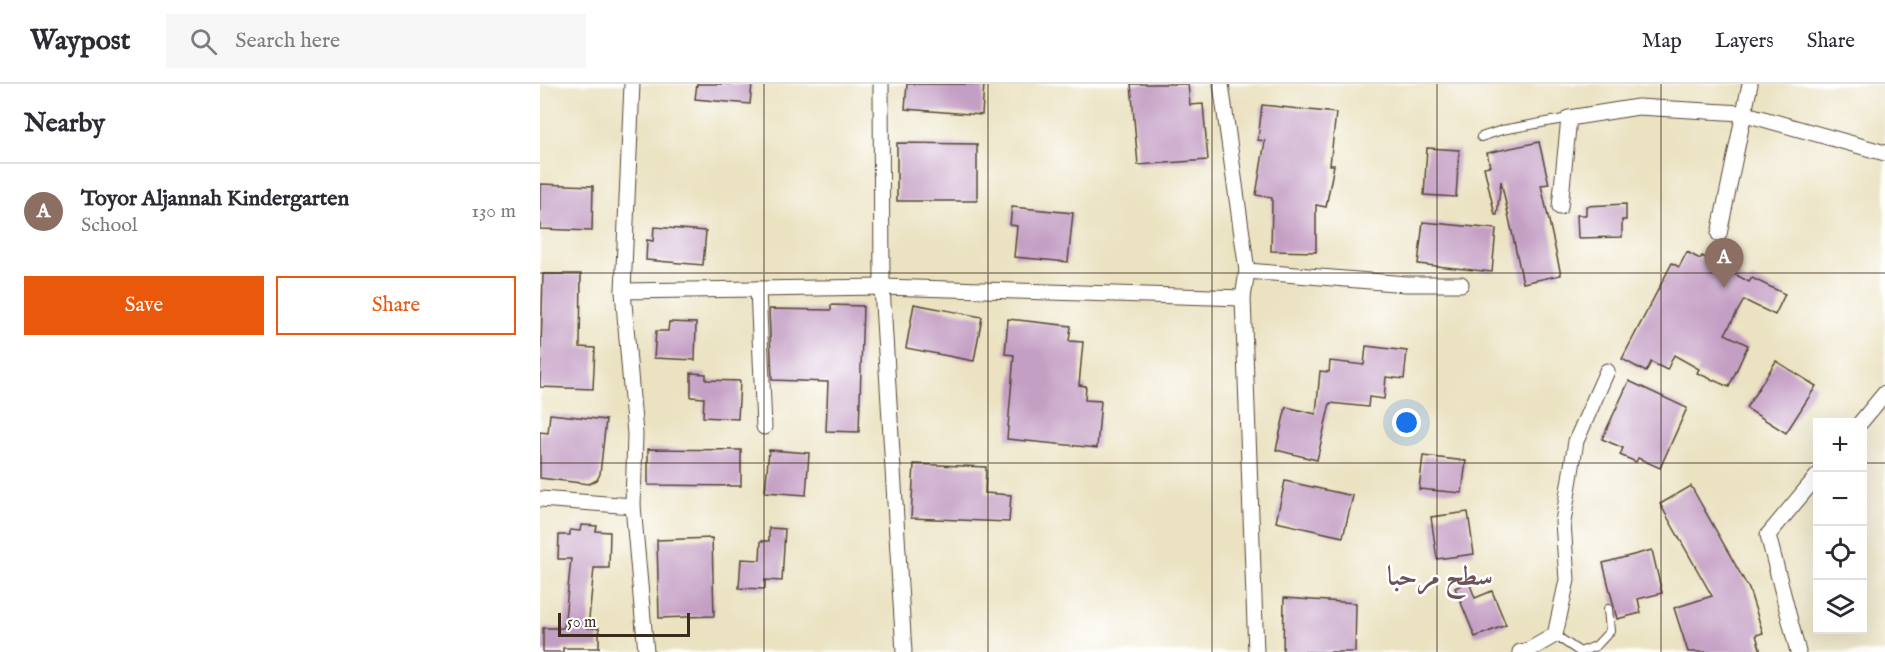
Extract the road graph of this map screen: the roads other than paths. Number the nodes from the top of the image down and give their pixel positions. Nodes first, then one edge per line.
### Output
1 (632, 84) edge
2 (881, 84) edge
3 (1221, 84) edge
4 (1750, 84) edge
5 (1742, 113) junction
6 (1569, 118) junction
7 (1481, 137) dead end
8 (1885, 153) edge
9 (1560, 207) dead end
10 (1719, 234) dead end
11 (1246, 271) junction
12 (1461, 284) dead end
13 (882, 287) junction
14 (758, 289) junction
15 (623, 291) junction
16 (1243, 298) junction
17 (1607, 371) dead end
18 (1885, 393) edge
19 (1865, 418) edge
20 (764, 427) dead end
21 (1813, 481) edge
22 (540, 499) edge
23 (633, 506) junction
24 (1608, 609) dead end
25 (1555, 635) junction
26 (646, 652) edge
27 (904, 652) edge
28 (1256, 652) edge
29 (1520, 652) edge
30 (1798, 652) edge

1 - 15 street
2 - 13 street
3 - 11 street
4 - 5 street
5 - 6 street
5 - 8 street
5 - 10 street
6 - 7 lane
6 - 9 street
11 - 12 street
11 - 16 street
13 - 14 street
13 - 16 street
13 - 27 street
14 - 15 street
14 - 20 street
15 - 23 street
16 - 28 street
17 - 25 street
18 - 19 street
21 - 30 street
22 - 23 street
23 - 26 street
24 - 25 lane
25 - 29 street

